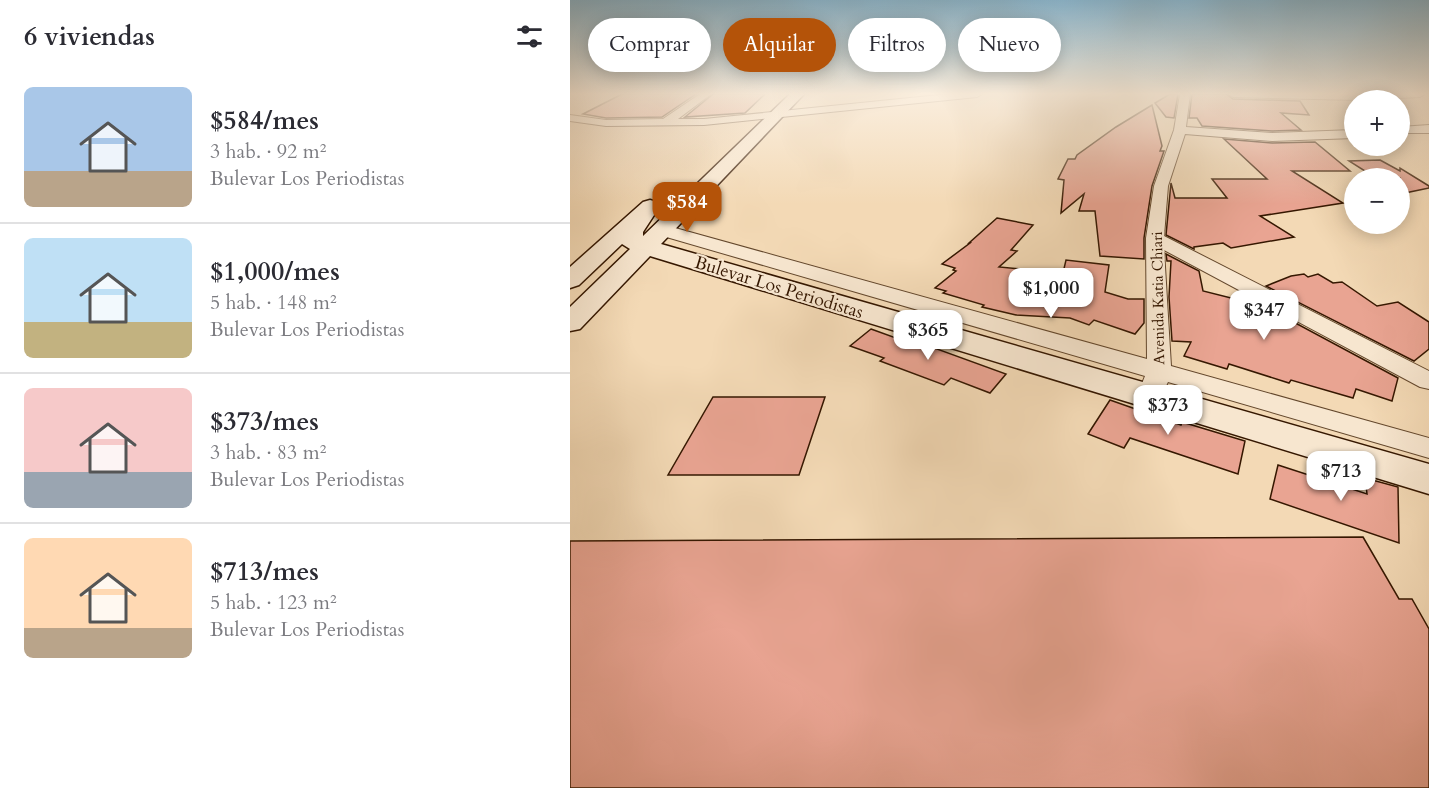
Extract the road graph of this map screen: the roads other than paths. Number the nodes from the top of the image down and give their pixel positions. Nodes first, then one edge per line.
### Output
1 (738, 131) edge
2 (745, 131) edge
3 (1179, 131) edge
4 (1203, 131) edge
5 (1344, 134) edge
6 (727, 147) junction
7 (668, 191) dead end
8 (651, 206) junction
9 (1155, 238) junction
10 (654, 239) junction
11 (570, 280) edge
12 (570, 323) edge
13 (1429, 381) edge
14 (1155, 384) junction
15 (1429, 448) edge
16 (1429, 479) edge

1 - 6 street
2 - 6 street
3 - 9 street, Avenida Katia Chiari
4 - 5 street
6 - 10 street
7 - 8 street
8 - 10 street
8 - 11 street
9 - 13 street
9 - 14 street, Avenida Katia Chiari
10 - 12 street
10 - 14 street, Bulevar Los Periodistas
14 - 15 street, Bulevar Los Periodistas
14 - 16 street, Bulevar Los Periodistas

